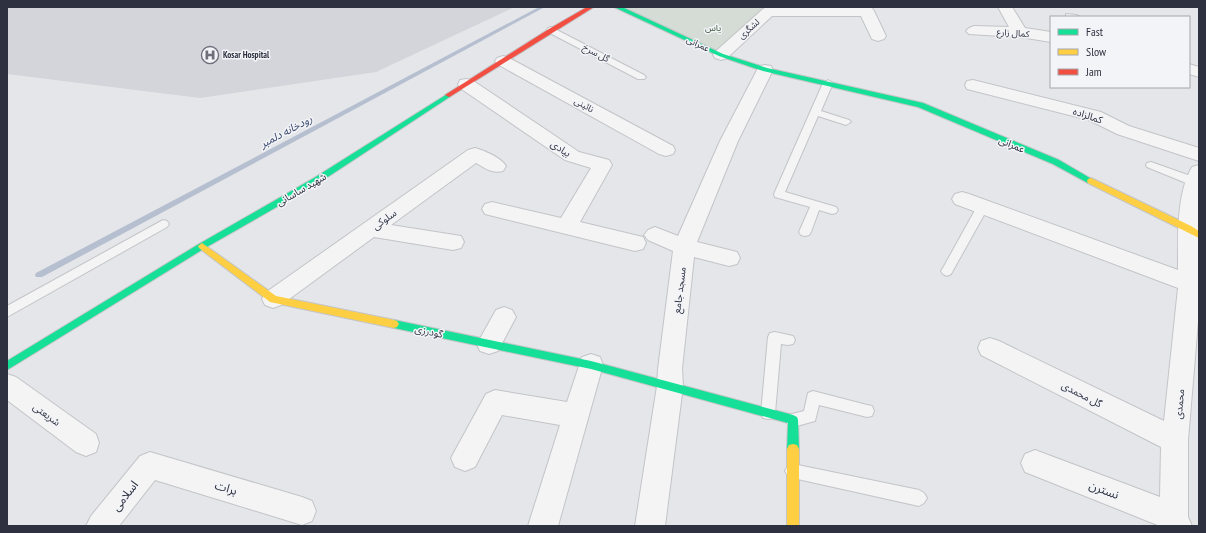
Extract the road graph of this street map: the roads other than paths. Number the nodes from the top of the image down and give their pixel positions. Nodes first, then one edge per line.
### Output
1 (592, 7) edge
2 (618, 7) edge
3 (1005, 7) edge
4 (774, 9) edge
5 (551, 30) junction
6 (974, 31) dead end
7 (1020, 32) junction
8 (878, 36) dead end
9 (1050, 38) edge
10 (721, 55) junction
11 (503, 61) junction
12 (765, 70) junction
13 (641, 77) dead end
14 (828, 83) junction
15 (466, 84) junction
16 (973, 85) dead end
17 (815, 112) junction
18 (846, 122) dead end
19 (666, 150) dead end
20 (1151, 165) dead end
21 (496, 166) dead end
22 (1198, 172) edge
23 (962, 199) dead end
24 (816, 205) junction
25 (983, 206) junction
26 (492, 209) dead end
27 (832, 210) dead end
28 (163, 224) dead end
29 (567, 226) junction
30 (370, 229) junction
31 (805, 232) dead end
32 (1194, 232) edge
33 (655, 235) dead end
34 (453, 242) dead end
35 (635, 243) dead end
36 (202, 246) junction
37 (684, 248) junction
38 (729, 258) dead end
39 (947, 271) dead end
40 (1194, 285) edge
41 (273, 299) junction
42 (7, 312) edge
43 (504, 317) dead end
44 (788, 340) dead end
45 (489, 344) junction
46 (990, 348) dead end
47 (591, 365) junction
48 (7, 366) edge
49 (7, 385) edge
50 (670, 386) junction
51 (868, 411) dead end
52 (768, 413) junction
53 (577, 416) junction
54 (794, 420) junction
55 (1175, 440) junction
56 (86, 443) dead end
57 (465, 458) dead end
58 (1035, 463) dead end
59 (150, 465) joint
60 (793, 471) junction
61 (920, 498) dead end
62 (302, 511) dead end
63 (1175, 521) edge
64 (101, 526) edge
65 (544, 526) edge
66 (650, 526) edge
67 (793, 526) edge

1 - 5 street, شهید ساسانی
2 - 10 street, عمرانی
3 - 7 street
4 - 8 street
4 - 10 street, لشگری
5 - 11 street, شهید ساسانی
5 - 13 lane, گل سرخ
6 - 7 street, کمال زارع
7 - 9 street, کمال زارع
10 - 12 street, عمرانی
11 - 15 street, شهید ساسانی
11 - 19 street, نائینی
12 - 14 street, عمرانی
12 - 37 street, مسجد جامع
14 - 17 lane
14 - 32 street, عمرانی
15 - 29 street, بیادی
15 - 36 street, شهید ساسانی
16 - 22 street, کمالزاده
17 - 18 lane
17 - 24 lane
20 - 22 lane
21 - 30 street, سلوکی
22 - 32 street, محمدی
23 - 25 street
24 - 27 lane
24 - 31 lane
25 - 39 lane
25 - 40 street
26 - 29 street
28 - 42 lane
29 - 35 street
30 - 34 street
30 - 41 street, سلوکی
32 - 40 street, محمدی
33 - 37 street
36 - 41 street, گودرزی
36 - 48 street, شهید ساسانی
37 - 38 street
37 - 50 street, مسجد جامع
40 - 55 street, محمدی
41 - 45 street, گودرزی
43 - 45 street
44 - 52 lane
45 - 47 street, گودرزی
46 - 55 street, گل محمدی
47 - 50 street, گودرزی
47 - 53 street
49 - 56 street, شریعتی
50 - 52 street, گودرزی
50 - 66 street, مسجد جامع
51 - 54 lane
52 - 54 street, گودرزی
53 - 57 street
53 - 65 street
54 - 60 street
55 - 63 street, محمدی
58 - 63 street, نسترن
59 - 62 street, برات
59 - 64 street, اسلامی
60 - 61 lane
60 - 67 street

